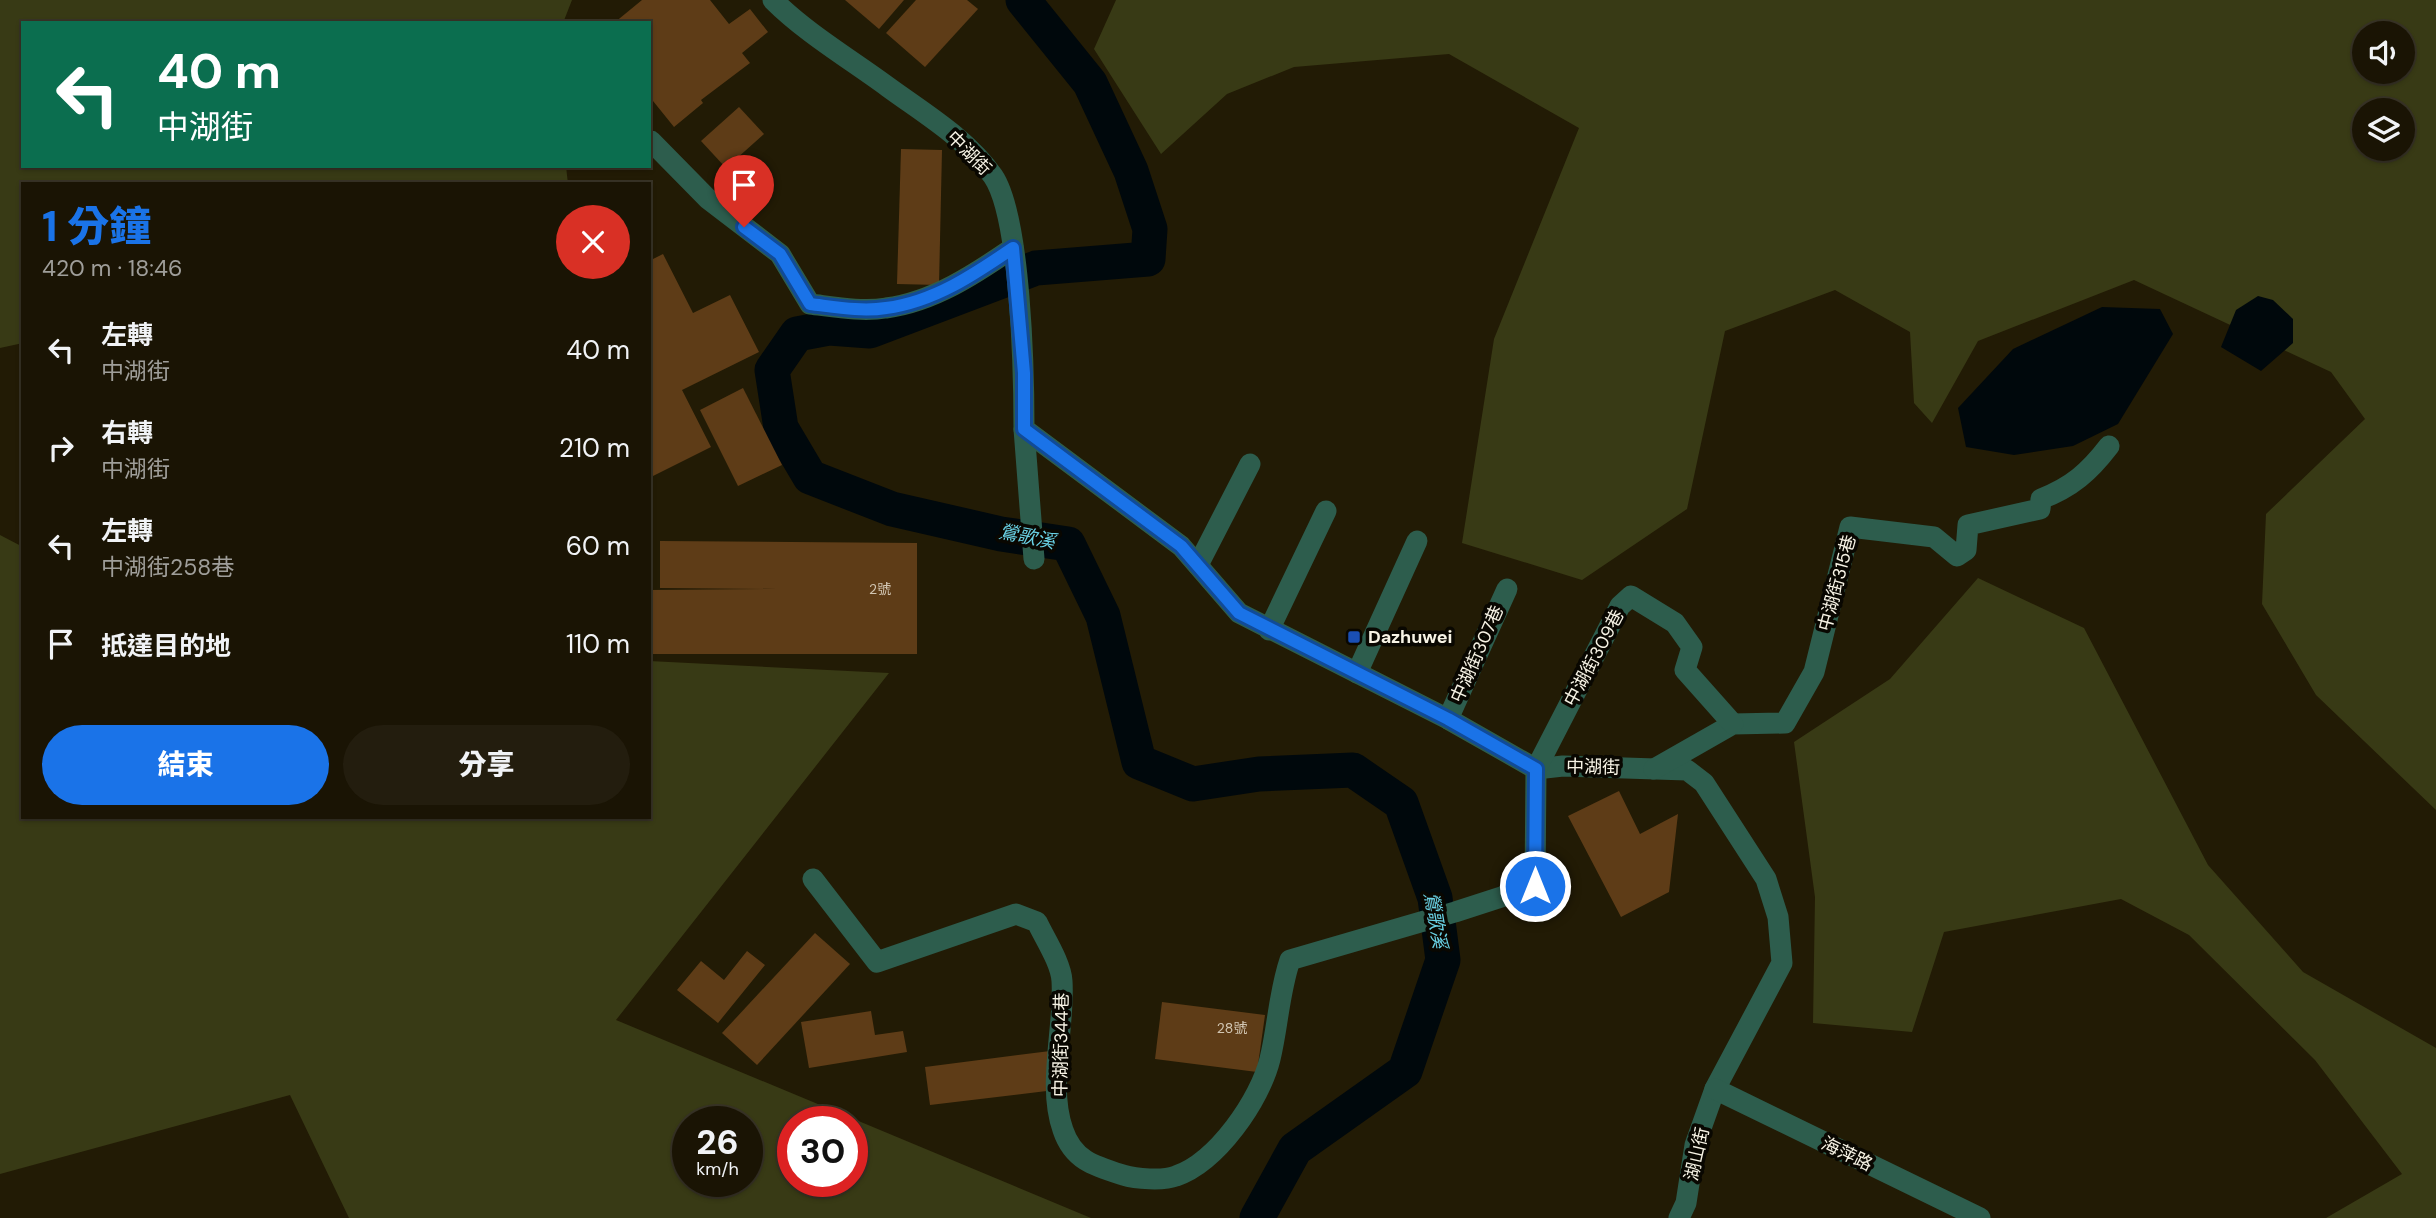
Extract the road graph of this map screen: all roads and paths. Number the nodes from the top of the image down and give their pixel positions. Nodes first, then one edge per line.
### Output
1 (773, 0) edge
2 (651, 141) edge
3 (1014, 256) junction
4 (1024, 429) junction
5 (2109, 446) dead end
6 (1250, 464) dead end
7 (1326, 511) dead end
8 (1417, 541) dead end
9 (1034, 559) dead end
10 (1198, 565) junction
11 (1507, 589) dead end
12 (1269, 630) junction
13 (1357, 673) junction
14 (1448, 719) junction
15 (1734, 724) junction
16 (1536, 769) junction
17 (1654, 769) junction
18 (813, 879) dead end
19 (1715, 1089) junction
20 (1679, 1218) edge
21 (1980, 1218) edge

1 - 3 street, 中湖街
2 - 3 street
3 - 4 street, 中湖街
4 - 9 street, 中湖街
4 - 10 street
5 - 15 street, 中湖街315巷
6 - 10 street
7 - 12 street
8 - 13 street
10 - 12 street
11 - 14 street, 中湖街307巷
12 - 13 street
13 - 14 street
14 - 16 street
15 - 16 street, 中湖街309巷
15 - 17 street, 中湖街315巷
16 - 17 street, 中湖街
16 - 18 street, 中湖街344巷
17 - 19 street, 中湖街
19 - 20 street, 湖山街
19 - 21 street, 海萍路

